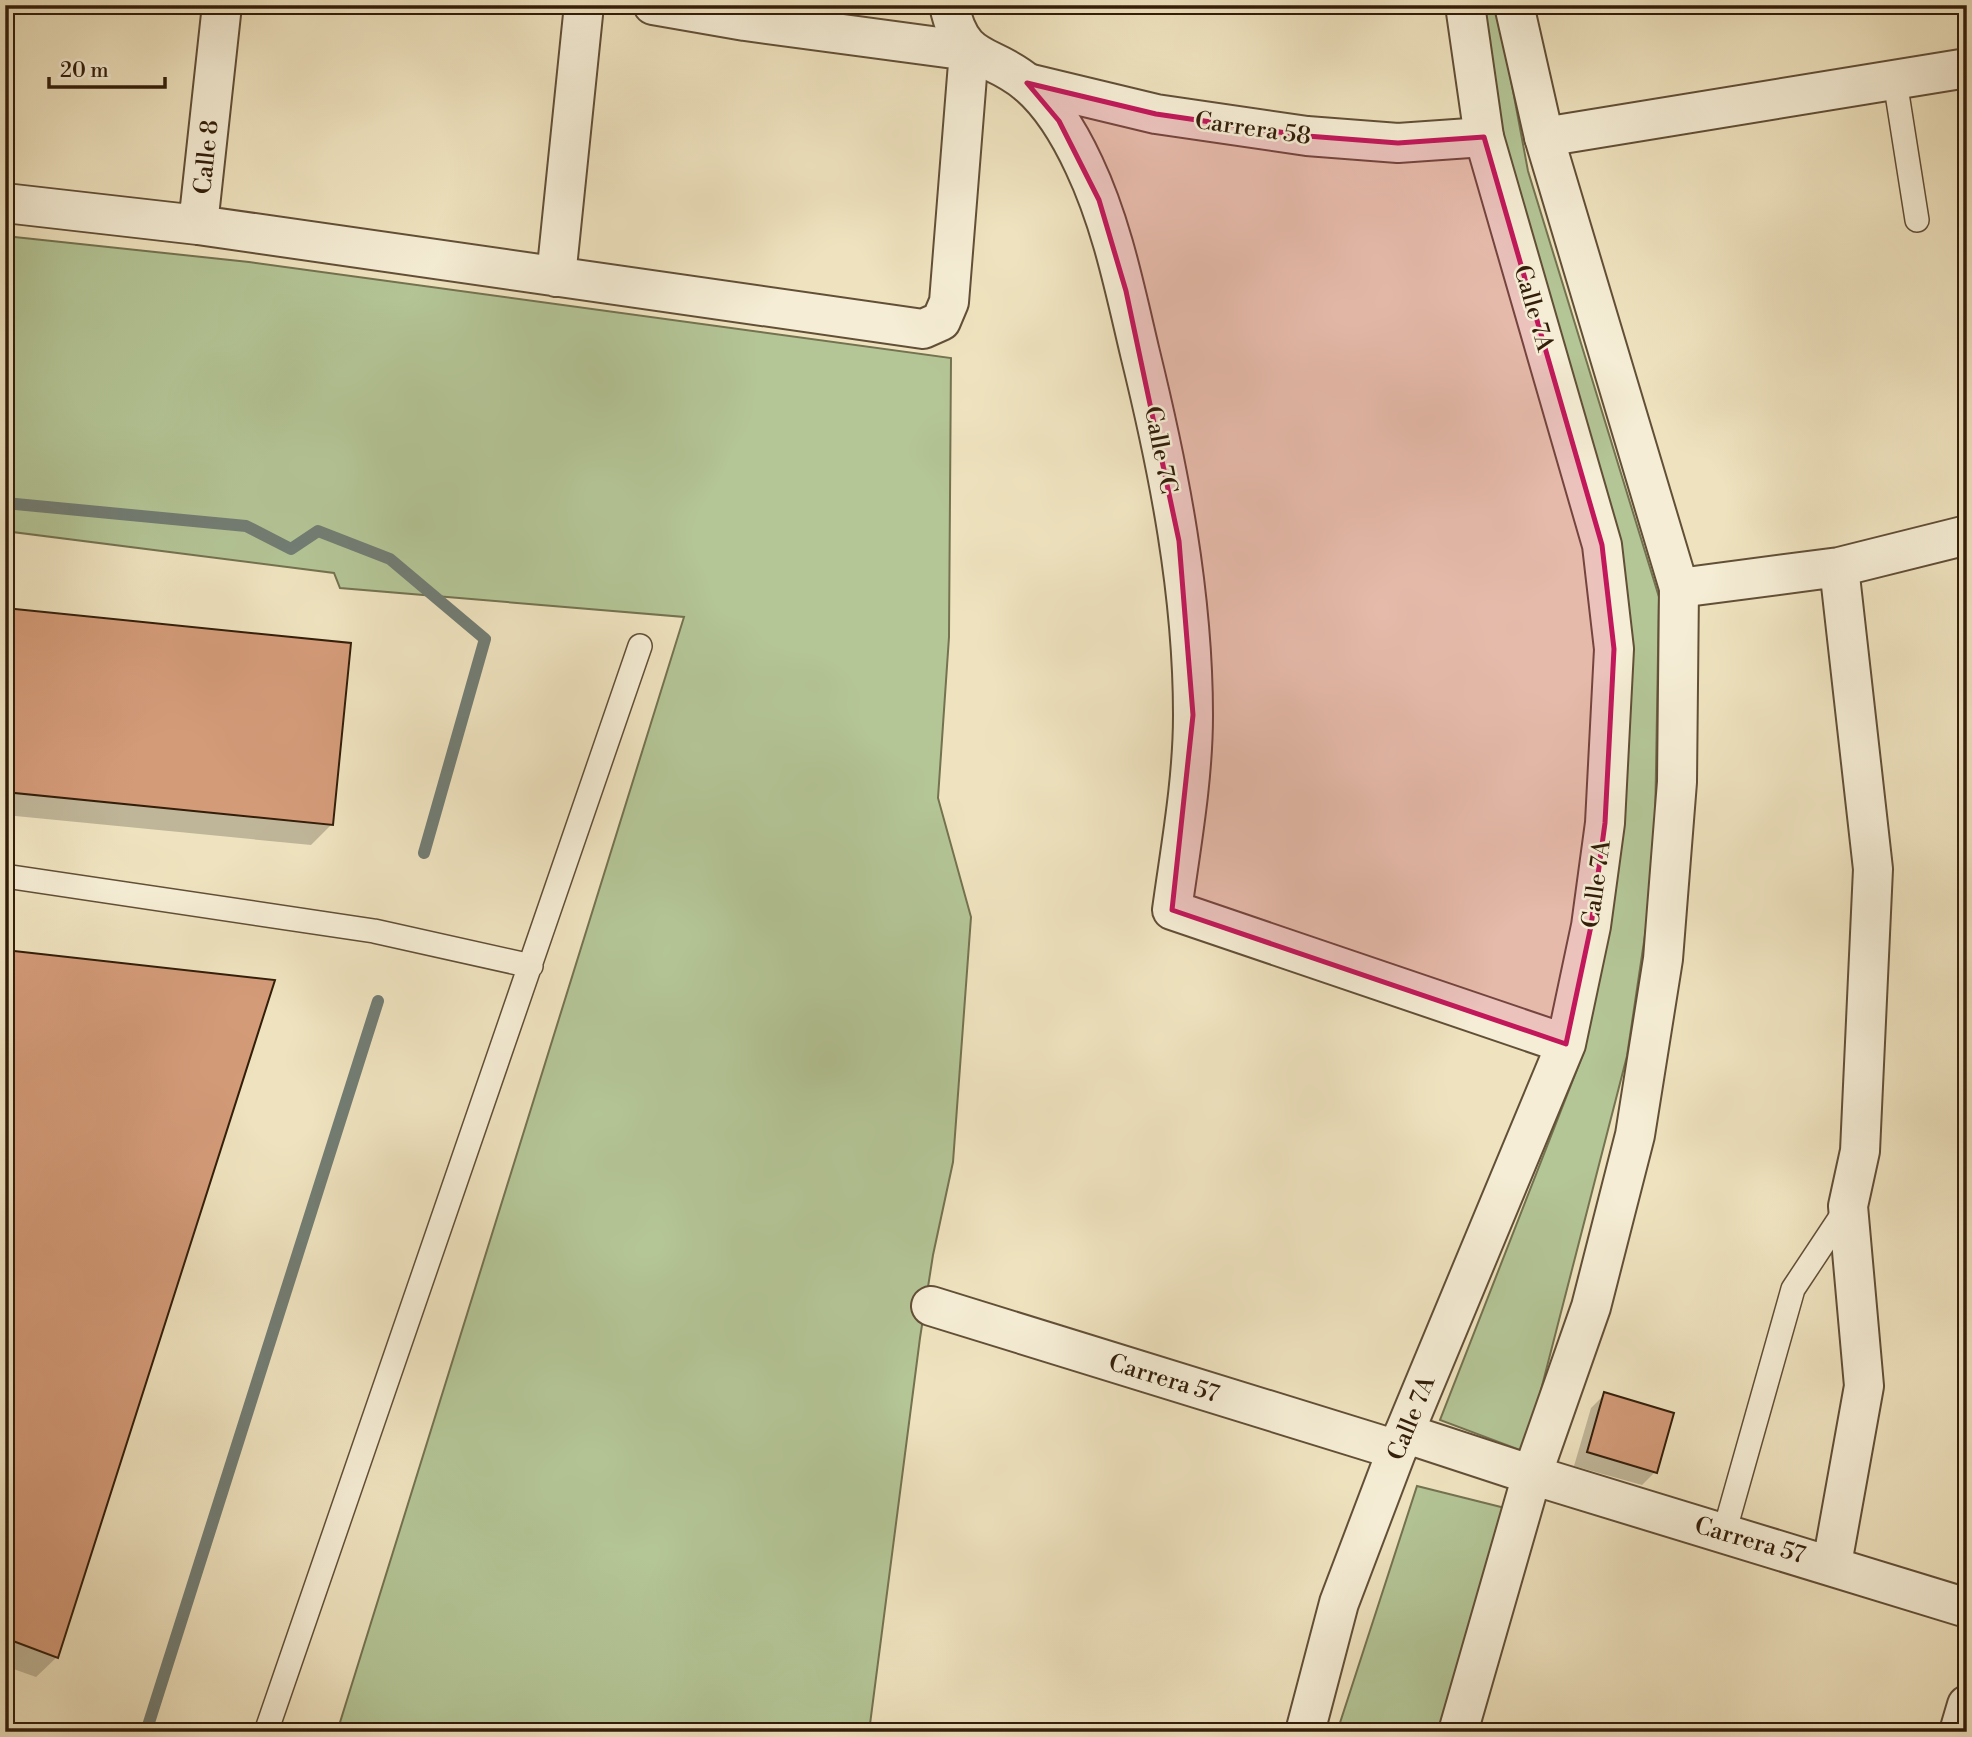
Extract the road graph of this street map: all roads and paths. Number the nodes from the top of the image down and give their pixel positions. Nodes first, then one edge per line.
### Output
1 (222, 5) edge
2 (584, 5) edge
3 (653, 5) edge
4 (949, 5) edge
5 (1465, 5) edge
6 (1514, 5) edge
7 (969, 51) junction
8 (1967, 68) edge
9 (1895, 81) junction
10 (1027, 83) junction
11 (1484, 137) junction
12 (1544, 137) junction
13 (5, 203) edge
14 (1917, 220) dead end
15 (198, 225) junction
16 (556, 277) junction
17 (1967, 535) edge
18 (1839, 567) junction
19 (1679, 589) junction
20 (640, 646) dead end
21 (5, 876) edge
22 (531, 966) junction
23 (1566, 1044) junction
24 (1848, 1206) junction
25 (932, 1306) dead end
26 (1401, 1441) junction
27 (1532, 1475) junction
28 (1724, 1533) junction
29 (1832, 1564) junction
30 (1967, 1608) edge
31 (1967, 1705) edge
32 (266, 1732) edge
33 (1305, 1732) edge
34 (1458, 1732) edge
35 (1959, 1732) edge

1 - 15 street, Calle 8
2 - 16 street
3 - 7 street
4 - 7 street
5 - 11 street, Calle 7A
6 - 12 street
7 - 10 street, Calle 7C
7 - 16 street
8 - 9 street
9 - 12 street
9 - 14 lane
10 - 11 street, Carrera 58
10 - 23 street, Calle 7C
11 - 23 street, Calle 7A
12 - 19 street
13 - 15 street
15 - 16 street
17 - 18 street
18 - 19 street
18 - 24 street
19 - 27 street
20 - 22 lane
21 - 22 lane
22 - 32 lane
23 - 26 street, Calle 7A
24 - 28 lane
24 - 29 street
25 - 26 street, Carrera 57
26 - 27 street, Carrera 57
26 - 33 street, Calle 7A
27 - 28 street, Carrera 57
27 - 34 street
28 - 29 street, Carrera 57
29 - 30 street, Carrera 57
31 - 35 street

